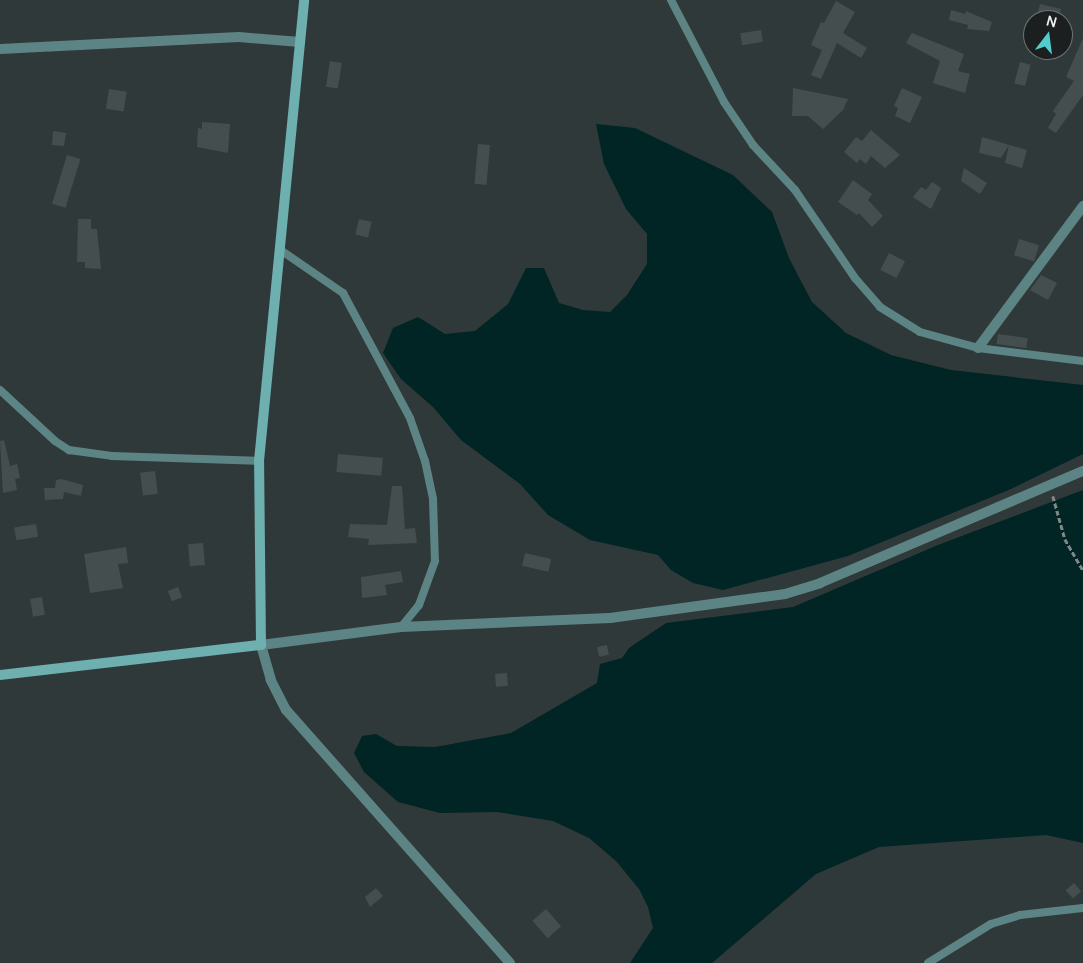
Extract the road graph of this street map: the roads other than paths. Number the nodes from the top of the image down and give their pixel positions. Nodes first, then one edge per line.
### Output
1 (304, 0) edge
2 (671, 0) edge
3 (300, 42) junction
4 (0, 49) edge
5 (1083, 206) edge
6 (279, 249) junction
7 (978, 348) junction
8 (1083, 361) edge
9 (0, 390) edge
10 (259, 460) junction
11 (1083, 471) edge
12 (401, 627) junction
13 (262, 645) junction
14 (0, 675) edge
15 (1083, 908) edge
16 (510, 963) edge
17 (928, 963) edge

1 - 3 main road
2 - 7 lane
3 - 4 street
3 - 6 main road
5 - 7 street
6 - 10 main road
6 - 12 lane
7 - 8 lane
9 - 10 lane
10 - 13 main road
11 - 12 street
12 - 13 street
13 - 14 main road
13 - 16 street
15 - 17 lane

